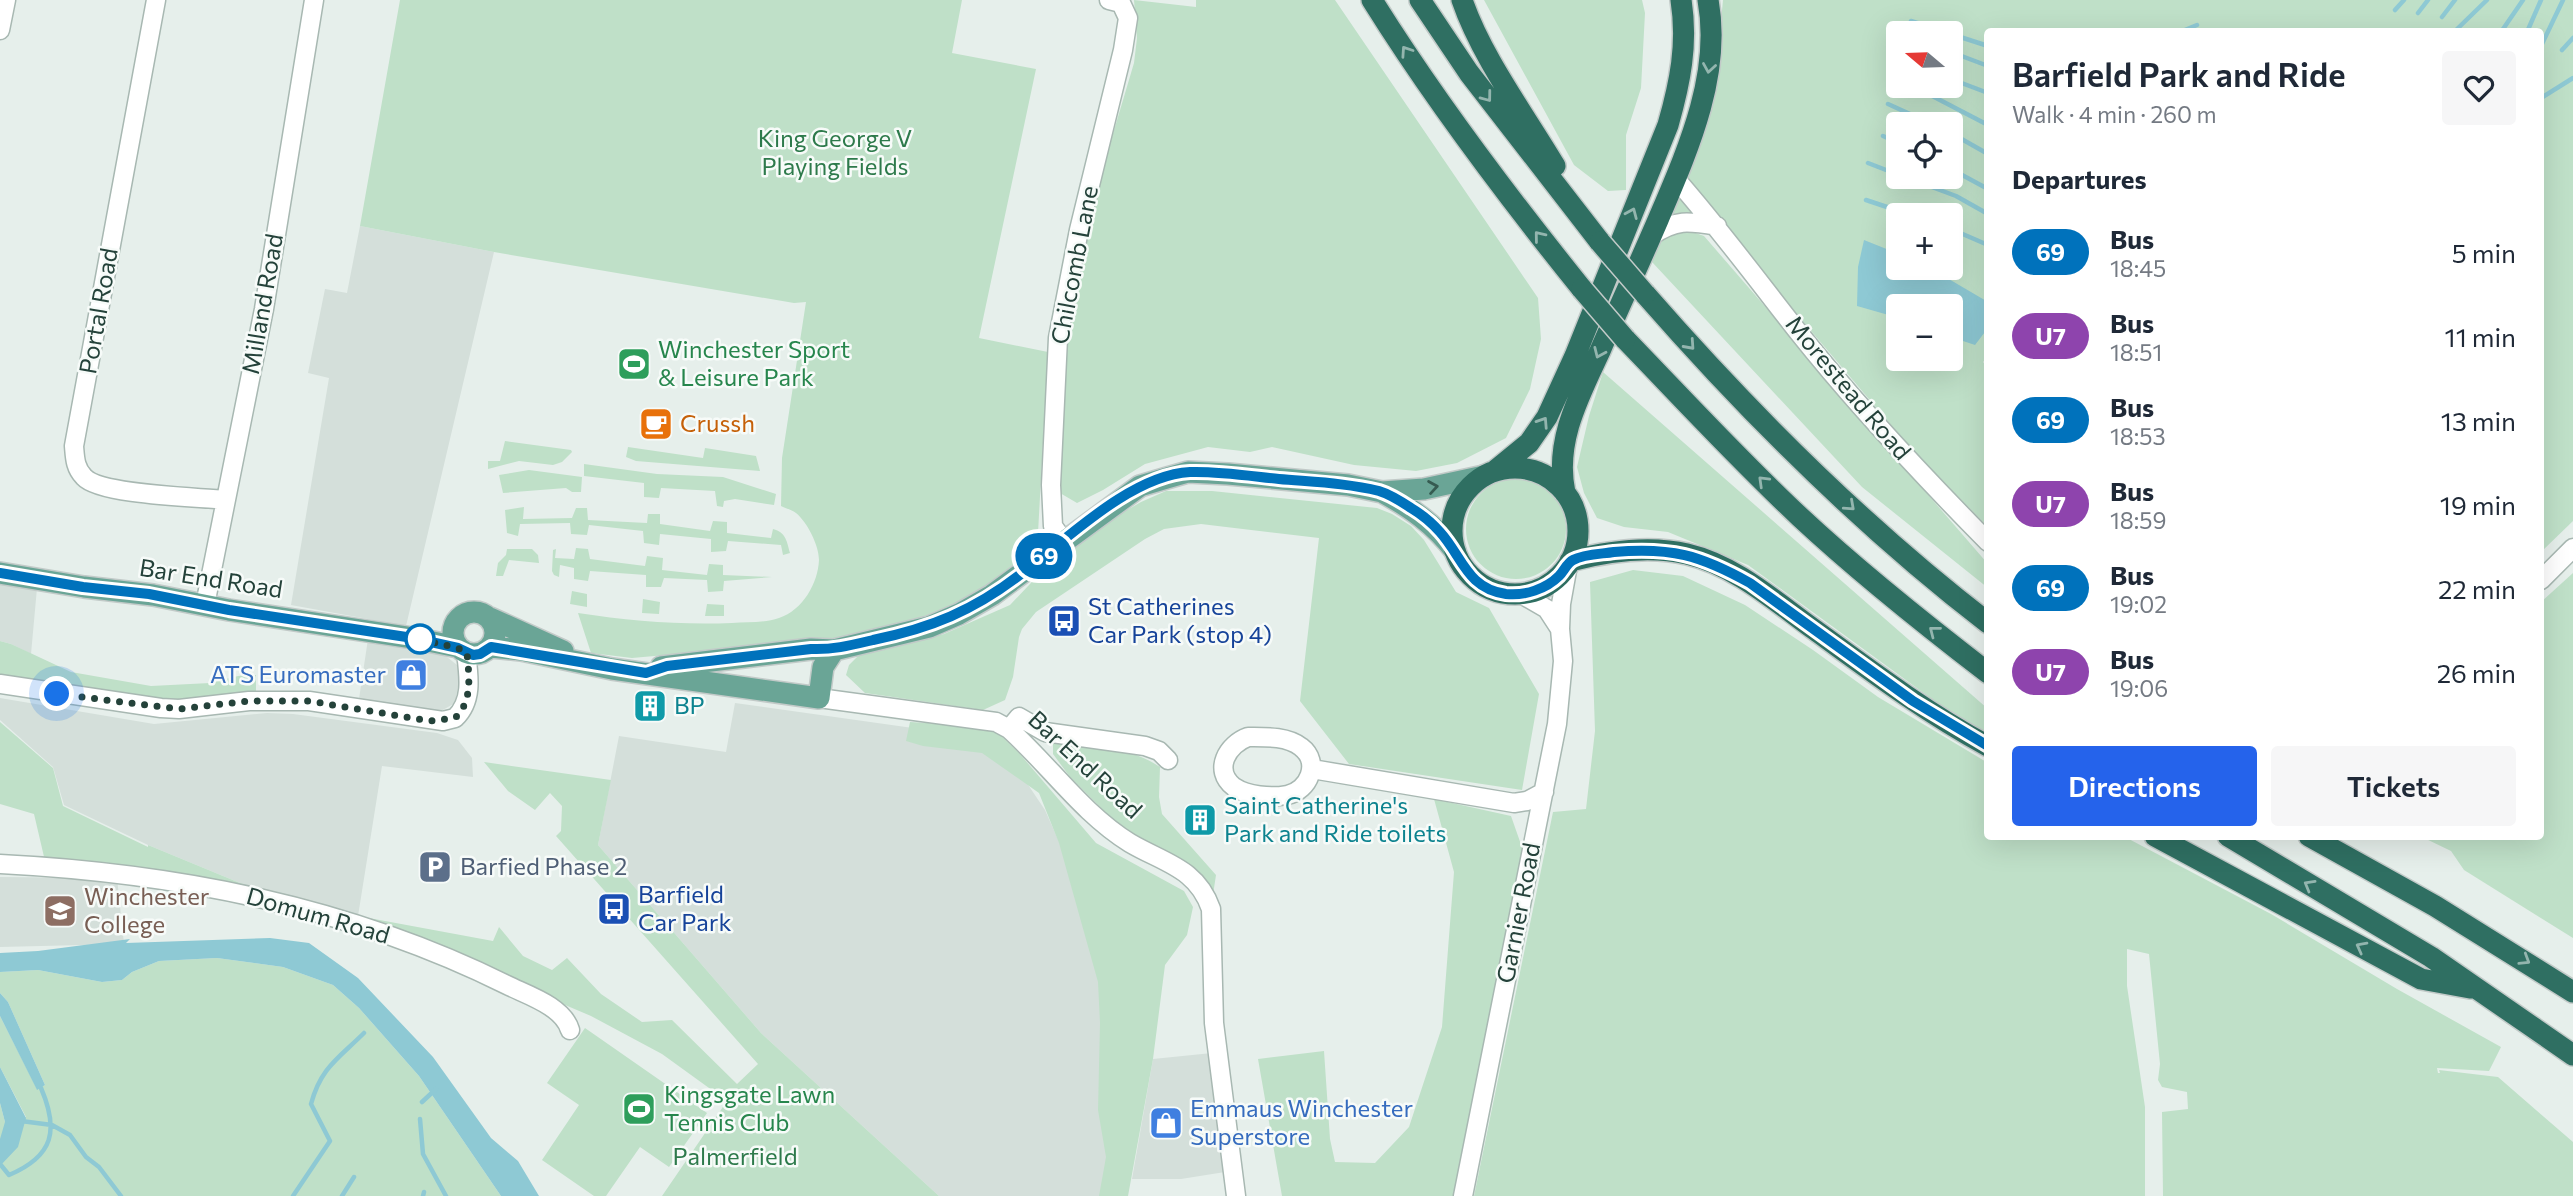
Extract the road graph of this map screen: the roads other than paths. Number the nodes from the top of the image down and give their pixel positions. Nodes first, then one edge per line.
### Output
1 (6, 0) edge
2 (156, 0) edge
3 (1109, 0) edge
4 (1372, 0) edge
5 (1420, 0) edge
6 (1462, 0) edge
7 (1681, 0) edge
8 (1708, 0) edge
9 (314, 1) edge
10 (0, 30) edge
11 (1675, 178) junction
12 (1717, 226) junction
13 (1651, 236) junction
14 (1600, 242) junction
15 (1490, 473) junction
16 (1382, 492) junction
17 (1565, 493) junction
18 (225, 500) junction
19 (1984, 538) edge
20 (1063, 540) junction
21 (2573, 548) edge
22 (1455, 551) junction
23 (1569, 563) junction
24 (0, 573) edge
25 (2544, 577) edge
26 (1521, 594) junction
27 (205, 605) junction
28 (490, 618) junction
29 (1984, 620) edge
30 (455, 625) junction
31 (1560, 629) junction
32 (413, 638) junction
33 (474, 650) junction
34 (834, 650) junction
35 (583, 663) junction
36 (1984, 670) edge
37 (646, 673) junction
38 (0, 684) edge
39 (818, 698) junction
40 (1014, 723) junction
41 (1984, 744) edge
42 (1168, 760) dead end
43 (1312, 769) junction
44 (1544, 792) junction
45 (2162, 840) edge
46 (2235, 840) edge
47 (2316, 840) edge
48 (0, 864) edge
49 (2480, 990) junction
50 (2573, 992) edge
51 (570, 1030) dead end
52 (2573, 1055) edge
53 (1236, 1196) edge
54 (1462, 1196) edge

1 - 10 street
2 - 18 street, Portal Road
3 - 20 street, Chilcomb Lane
36 -> 4 highway, bridge
5 -> 14 highway
6 - 14 highway
15 -> 7 highway
8 -> 11 highway
9 - 18 street, Milland Road
11 - 12 street, Morestead Road
11 - 13 highway
12 - 13 street
12 - 19 street, Morestead Road
13 -> 17 highway
14 -> 29 highway, bridge
16 -> 15 main road
15 - 17 highway
15 - 22 highway
16 - 20 main road
16 - 22 main road
17 - 23 highway
18 - 27 street, Milland Road
20 - 34 main road
21 - 25 street
22 - 26 highway
23 - 26 highway
23 - 31 street, Garnier Road
23 - 41 highway
24 - 27 main road, Bar End Road
26 - 31 street
27 - 32 main road, Bar End Road
28 - 30 main road
28 - 33 main road
28 - 35 main road, Bar End Road
30 - 32 main road, Bar End Road
30 - 33 main road
31 - 44 street, Garnier Road
32 - 33 main road, Bar End Road
33 - 35 main road, Bar End Road
33 - 38 street
34 - 37 main road
34 - 39 main road
35 - 37 main road, Bar End Road
37 - 39 main road, Bar End Road
39 - 40 street, Bar End Road
40 - 42 street
40 - 53 street, Bar End Road
43 - 43 street
43 - 44 street
44 - 54 street, Garnier Road
49 -> 45 highway
49 -> 46 highway
47 -> 50 highway
48 - 51 street, Domum Road
49 - 52 highway

